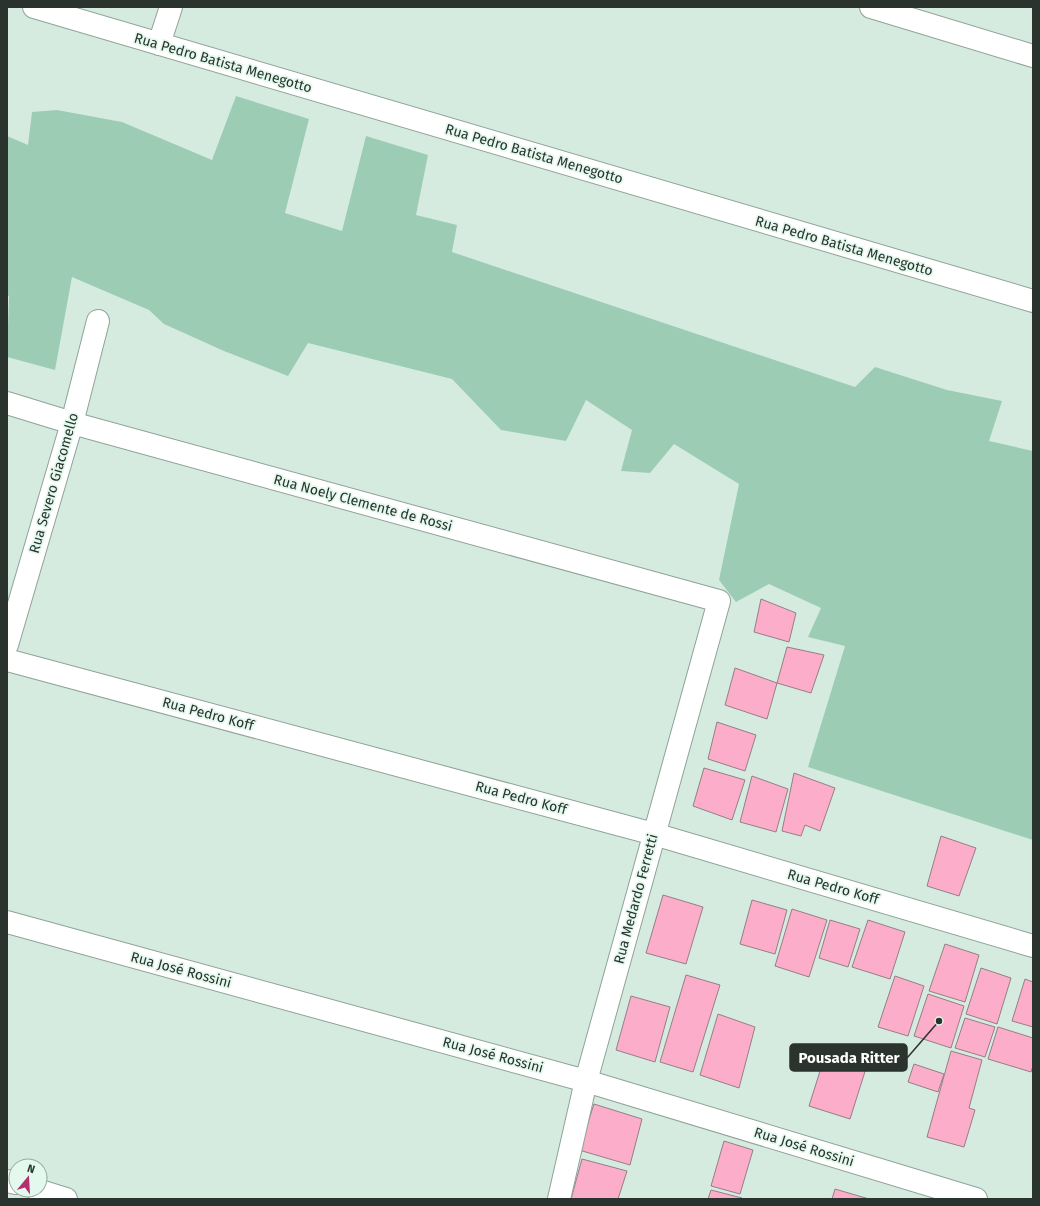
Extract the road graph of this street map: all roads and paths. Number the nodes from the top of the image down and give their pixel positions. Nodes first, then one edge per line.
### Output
1 (34, 7) edge
2 (171, 7) edge
3 (871, 7) edge
4 (159, 44) junction
5 (1033, 56) edge
6 (1033, 301) edge
7 (98, 321) dead end
8 (7, 403) edge
9 (72, 423) junction
10 (719, 601) joint
11 (7, 645) edge
12 (7, 660) edge
13 (654, 834) junction
14 (7, 922) edge
15 (1033, 946) edge
16 (586, 1081) junction
17 (48, 1193) edge
18 (66, 1199) edge
19 (559, 1199) edge
20 (976, 1199) edge

1 - 4 street, Rua Pedro Batista Menegotto
2 - 4 street
3 - 5 street
4 - 6 street, Rua Pedro Batista Menegotto
7 - 9 street, Rua Severo Giacomello
8 - 9 street, Rua Noely Clemente de Rossi
9 - 10 street, Rua Noely Clemente de Rossi
9 - 11 street, Rua Severo Giacomello
10 - 13 street, Rua Medardo Ferretti
12 - 13 street, Rua Pedro Koff
13 - 15 street, Rua Pedro Koff
13 - 16 street, Rua Medardo Ferretti
14 - 16 street, Rua José Rossini
16 - 19 street, Rua Medardo Ferretti
16 - 20 street, Rua José Rossini
17 - 18 street

